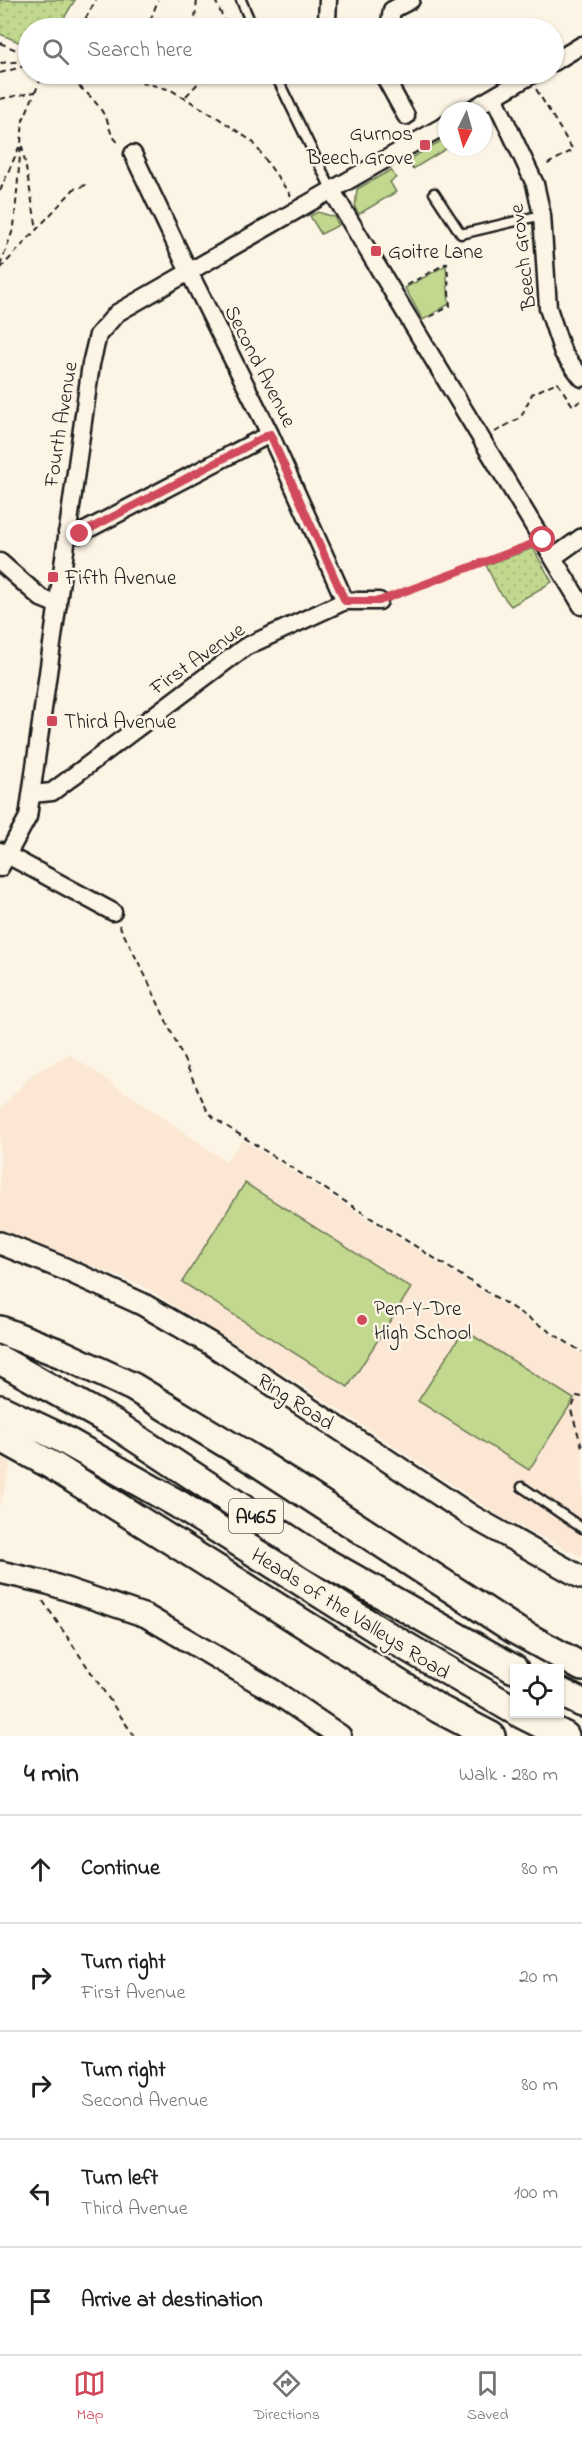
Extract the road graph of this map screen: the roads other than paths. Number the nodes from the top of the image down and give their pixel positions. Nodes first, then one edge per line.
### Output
1 (241, 0) edge
2 (328, 0) edge
3 (411, 0) edge
4 (390, 5) edge
5 (249, 18) edge
6 (327, 18) edge
7 (582, 45) edge
8 (564, 56) edge
9 (279, 84) edge
10 (388, 84) edge
11 (515, 84) edge
12 (494, 97) junction
13 (485, 102) edge
14 (405, 116) dead end
15 (438, 129) edge
16 (133, 154) road end
17 (332, 191) junction
18 (434, 193) dead end
19 (542, 215) junction
20 (189, 272) junction
21 (582, 378) edge
22 (270, 434) junction
23 (67, 532) junction
24 (582, 537) edge
25 (554, 557) junction
26 (0, 562) edge
27 (345, 601) junction
28 (379, 601) road end
29 (58, 604) junction
30 (582, 606) edge
31 (32, 794) junction
32 (3, 858) edge
33 (113, 912) road end
34 (0, 1243) edge
35 (0, 1330) edge
36 (0, 1360) edge
37 (0, 1410) edge
38 (0, 1437) edge
39 (522, 1486) dead end
40 (582, 1528) edge
41 (0, 1572) edge
42 (582, 1578) edge
43 (510, 1667) edge
44 (582, 1667) edge
45 (564, 1694) edge
46 (582, 1703) edge
47 (510, 1708) edge
48 (531, 1718) edge
49 (340, 1736) edge
50 (490, 1736) edge
51 (565, 1736) edge

1 - 5 lane
2 - 6 street
3 - 4 street
7 - 8 street
9 - 17 lane
10 - 14 street
11 - 12 street
12 - 13 street
12 - 19 street, Beech Grove
15 - 17 street, Fourth Avenue
16 - 20 street, Second Avenue
17 - 20 street, Fourth Avenue
17 - 25 street
18 - 19 lane
19 - 21 street, Beech Grove
20 - 22 street, Second Avenue
20 - 23 street, Fourth Avenue
22 - 23 street
22 - 27 street, Second Avenue
23 - 29 street, Fourth Avenue
24 - 25 street
25 - 30 street
26 - 29 street
27 - 28 street, First Avenue
27 - 31 street, First Avenue
29 - 31 street, Fourth Avenue
31 - 32 street
32 - 33 street
34 - 42 street, Ring Road
35 - 44 highway
36 - 43 highway, Heads of the Valleys Road / A465
37 - 47 highway, Heads of the Valleys Road / A465
38 - 50 highway
39 - 40 lane
41 - 49 street
45 - 46 highway
48 - 51 highway

